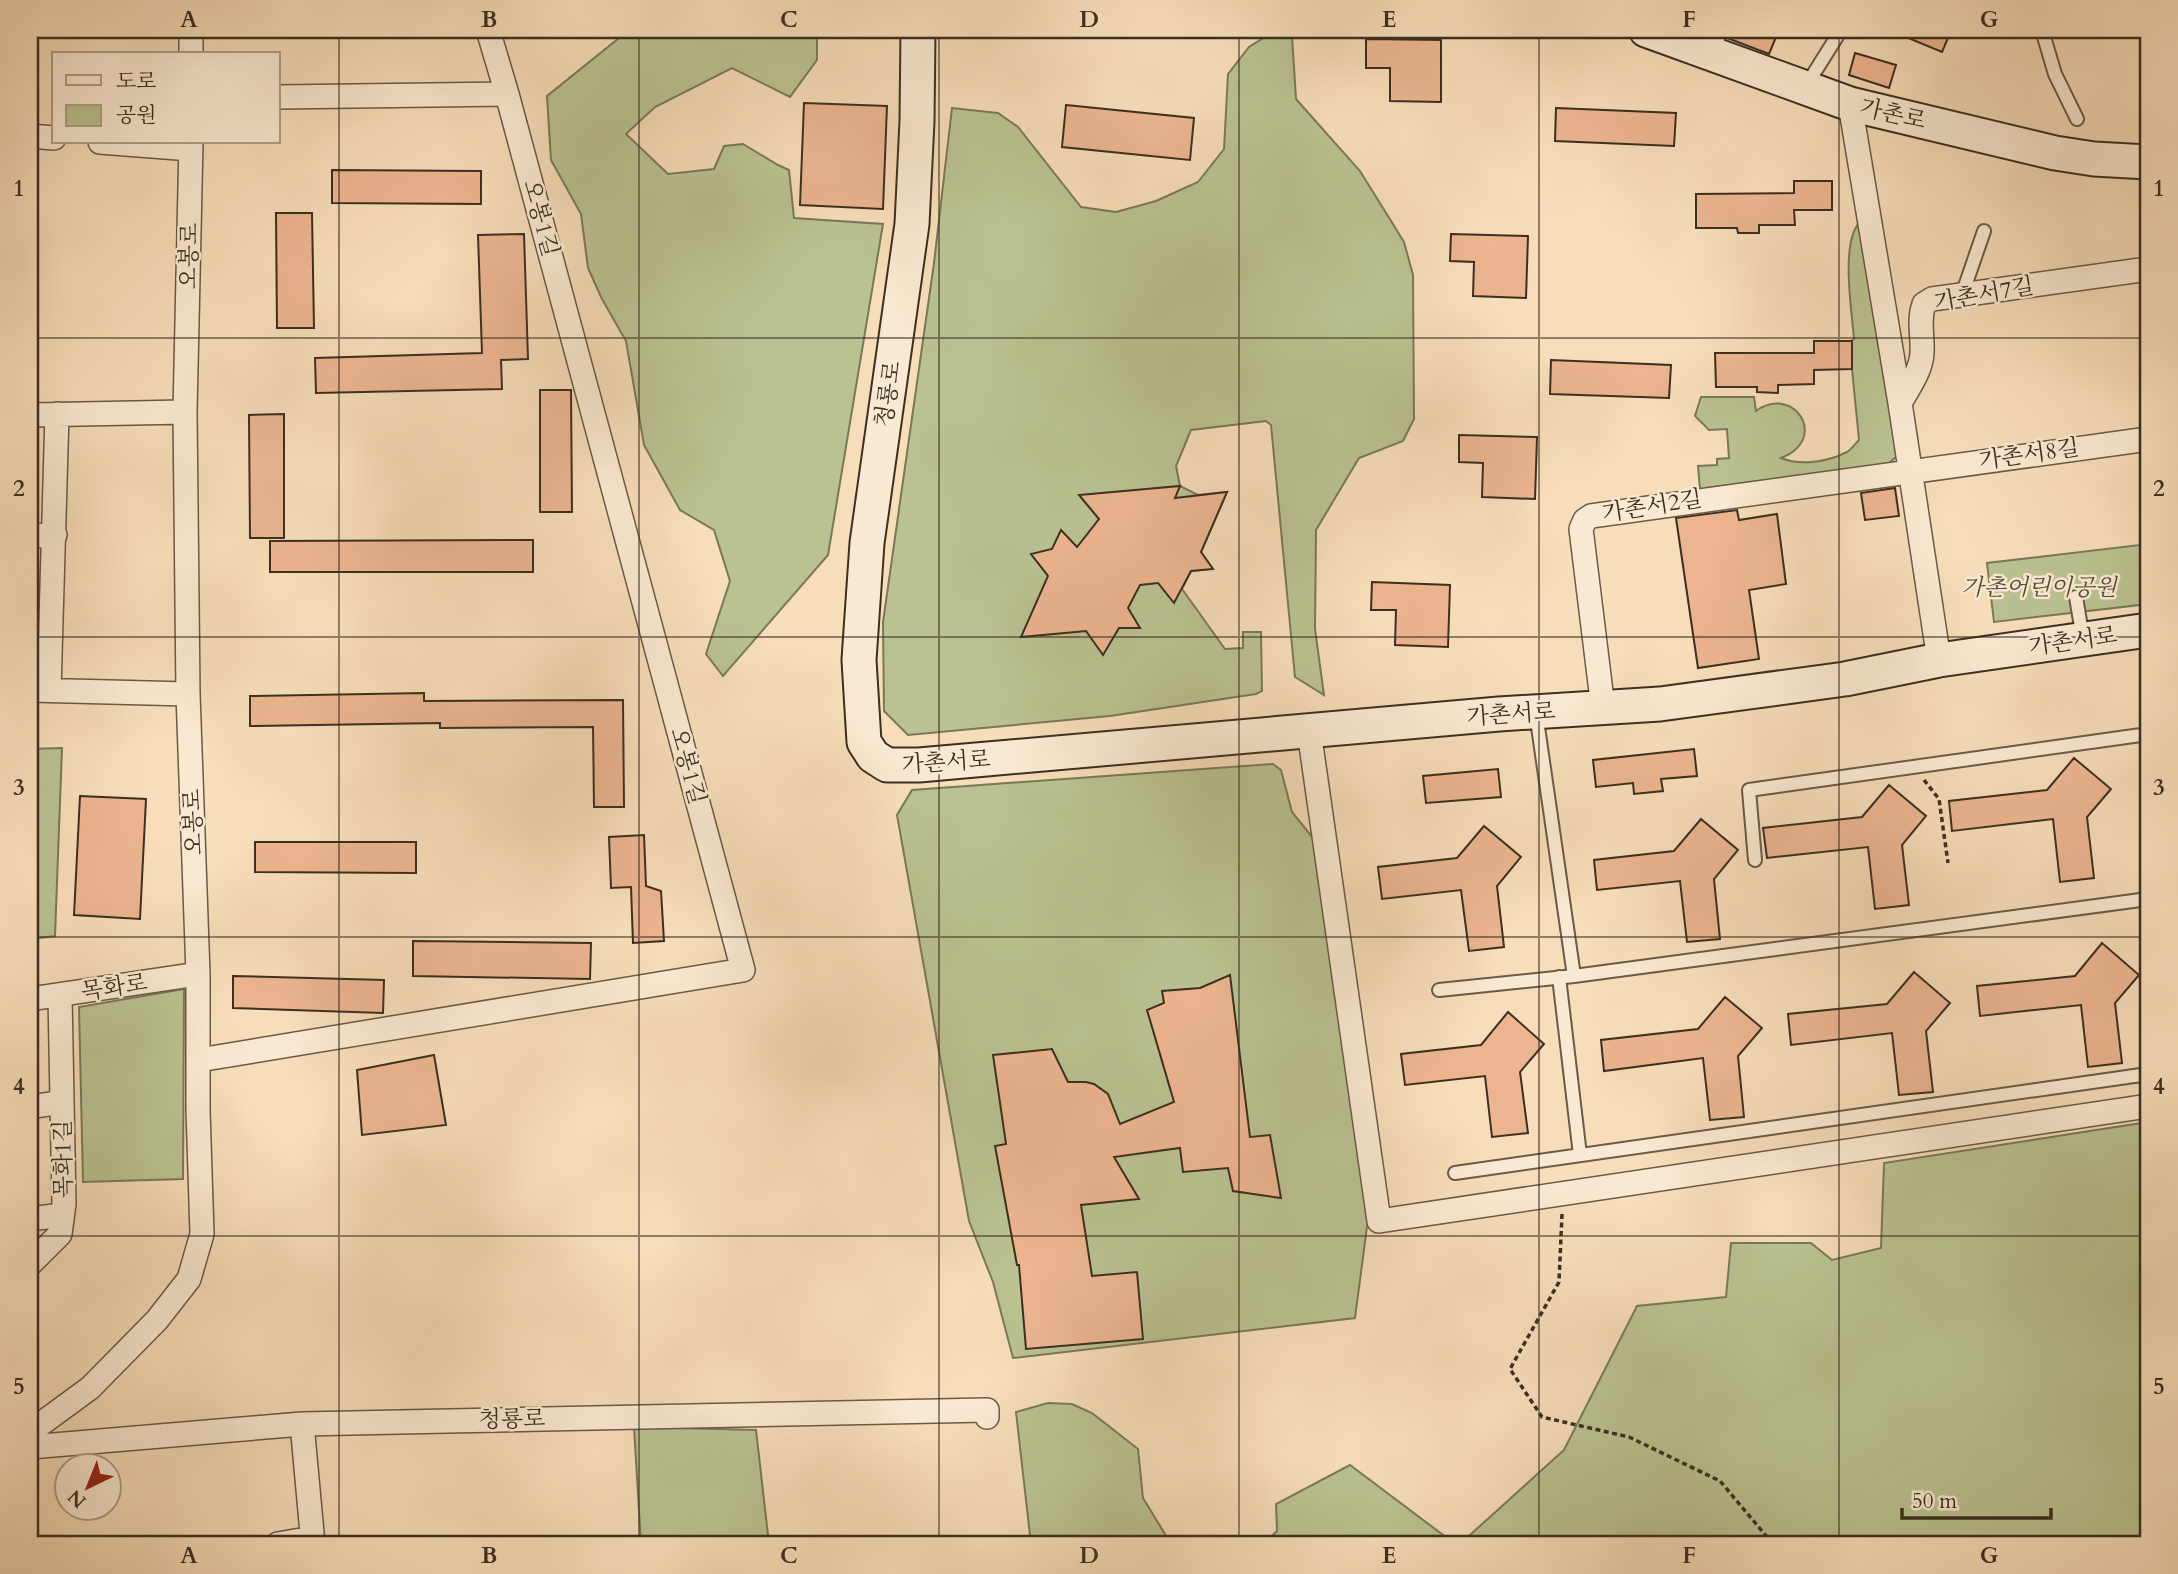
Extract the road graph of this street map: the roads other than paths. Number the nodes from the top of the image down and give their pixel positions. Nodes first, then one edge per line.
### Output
1 (191, 30) edge
2 (488, 30) edge
3 (918, 30) edge
4 (1646, 30) edge
5 (1841, 30) edge
6 (2042, 30) edge
7 (1717, 43) edge
8 (191, 52) edge
9 (1804, 89) junction
10 (507, 94) junction
11 (280, 97) edge
12 (1850, 104) junction
13 (2077, 119) dead end
14 (30, 136) edge
15 (52, 138) edge
16 (161, 144) edge
17 (191, 145) edge
18 (2148, 162) edge
19 (1984, 231) dead end
20 (2148, 269) edge
21 (1962, 295) junction
22 (1900, 403) junction
23 (185, 412) junction
24 (57, 414) junction
25 (30, 415) edge
26 (2148, 439) edge
27 (1910, 470) junction
28 (55, 535) junction
29 (30, 536) edge
30 (2076, 597) dead end
31 (2148, 630) edge
32 (2083, 639) junction
33 (1939, 660) junction
34 (39, 690) edge
35 (188, 694) junction
36 (1603, 708) junction
37 (1535, 712) junction
38 (1309, 731) junction
39 (2148, 734) edge
40 (873, 756) joint
41 (1755, 860) dead end
42 (2148, 899) edge
43 (198, 974) junction
44 (1574, 976) junction
45 (1559, 978) junction
46 (1439, 990) dead end
47 (60, 996) junction
48 (30, 999) edge
49 (199, 1060) junction
50 (2148, 1074) edge
51 (62, 1102) junction
52 (2148, 1106) edge
53 (30, 1107) edge
54 (1580, 1155) junction
55 (1455, 1173) dead end
56 (62, 1215) junction
57 (30, 1219) edge
58 (30, 1264) edge
59 (987, 1418) dead end
60 (302, 1424) junction
61 (30, 1432) edge
62 (30, 1447) edge
63 (312, 1541) edge
64 (278, 1544) edge

1 - 8 street
2 - 10 street, 오봉1길
3 - 40 street, 청룡로
4 - 7 street, 가촌로
5 - 9 lane
6 - 13 lane
7 - 9 street, 가촌로
9 - 12 street, 가촌로
10 - 11 street
10 - 49 street, 오봉1길
12 - 18 street, 가촌로
12 - 22 street
14 - 15 street
16 - 17 street
17 - 23 street, 오봉로
19 - 21 lane
20 - 21 street, 가촌서7길
21 - 22 street, 가촌서7길
22 - 27 street
23 - 24 street
23 - 35 street, 오봉로
24 - 25 street
24 - 28 street
26 - 27 street, 가촌서8길
27 - 33 street
27 - 36 street, 가촌서2길
28 - 29 street
28 - 34 street
30 - 32 lane
31 - 32 street, 가촌서로
32 - 33 street, 가촌서로
33 - 36 street, 가촌서로
34 - 35 street
35 - 43 street, 오봉로
36 - 37 street, 가촌서로
37 - 38 street, 가촌서로
37 - 44 lane
38 - 40 street, 가촌서로
38 - 52 street
39 - 41 lane
42 - 44 lane
43 - 47 street, 목화로
43 - 49 street, 오봉로
44 - 45 lane
45 - 46 lane
45 - 54 lane
47 - 48 street, 목화로
47 - 51 street, 목화1길
49 - 61 street, 오봉로
50 - 54 lane
51 - 53 street, 목화1길
51 - 56 street, 목화1길
54 - 55 lane
56 - 57 street, 목화1길
56 - 58 street, 목화1길
59 - 60 street, 청룡로
60 - 62 street, 청룡로
60 - 63 street
63 - 64 street

